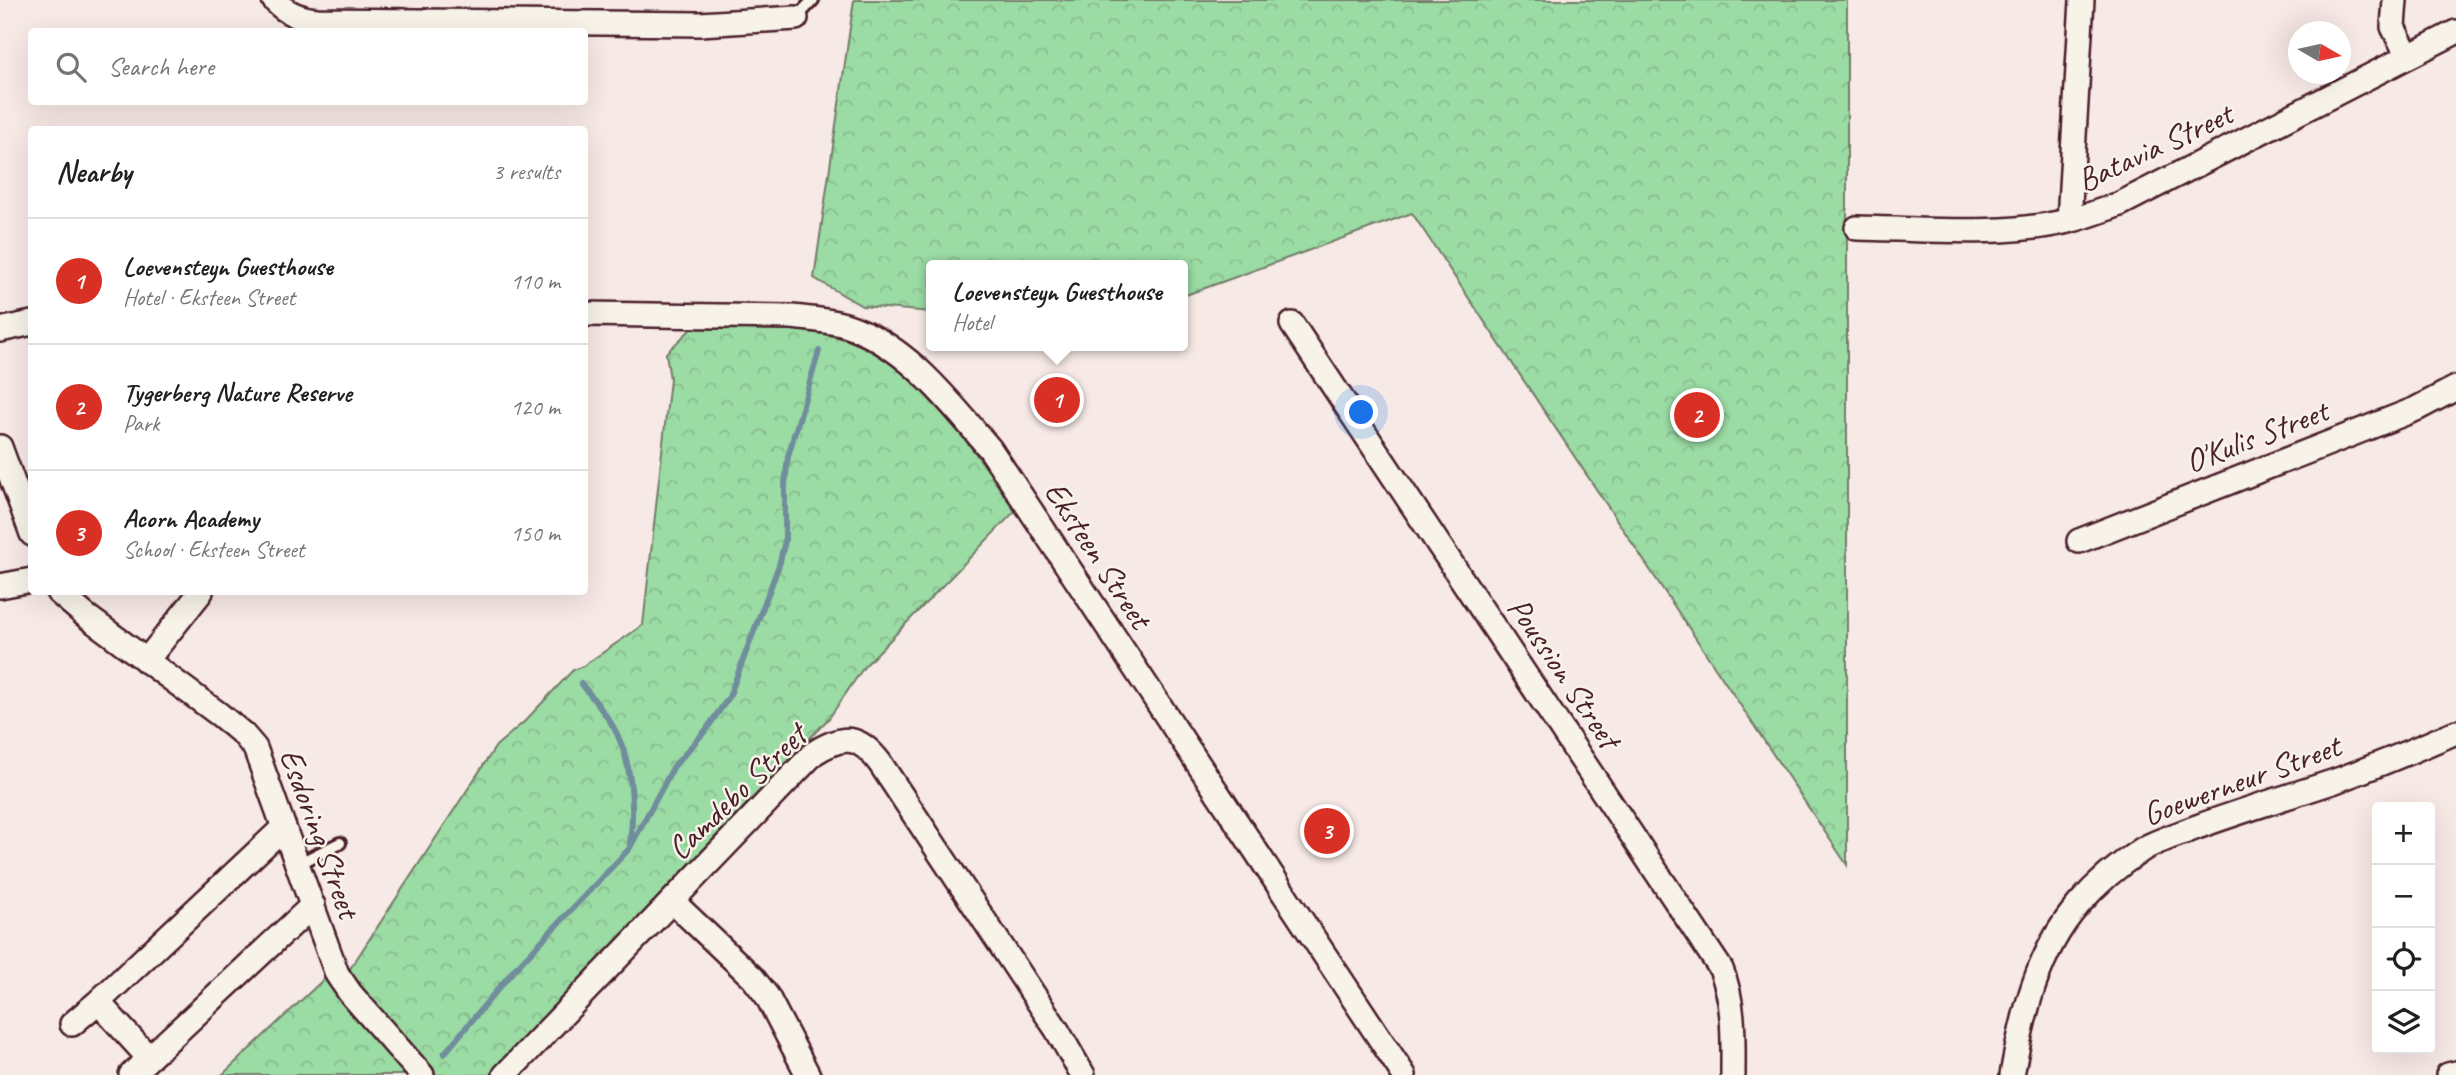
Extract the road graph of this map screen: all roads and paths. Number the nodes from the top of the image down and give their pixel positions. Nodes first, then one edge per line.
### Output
1 (274, 0) edge
2 (813, 0) edge
3 (2082, 0) edge
4 (2395, 0) edge
5 (796, 19) joint
6 (2456, 32) edge
7 (2408, 56) junction
8 (2069, 221) junction
9 (1857, 228) dead end
10 (588, 314) edge
11 (28, 324) edge
12 (1292, 324) dead end
13 (0, 330) edge
14 (2456, 388) edge
15 (0, 447) edge
16 (28, 523) edge
17 (2079, 541) dead end
18 (28, 581) edge
19 (0, 586) edge
20 (62, 595) edge
21 (199, 595) edge
22 (146, 661) junction
23 (2456, 732) edge
24 (284, 827) junction
25 (340, 843) dead end
26 (298, 864) junction
27 (672, 901) junction
28 (313, 905) junction
29 (98, 1002) junction
30 (72, 1024) dead end
31 (149, 1058) junction
32 (2456, 1073) edge
33 (131, 1075) edge
34 (422, 1075) edge
35 (505, 1075) edge
36 (808, 1075) edge
37 (1083, 1075) edge
38 (1404, 1075) edge
39 (1733, 1075) edge
40 (2012, 1075) edge
41 (2448, 1075) edge

1 - 5 street
2 - 5 lane
3 - 8 street
4 - 7 street
6 - 7 street, Batavia Street
7 - 8 street, Batavia Street
8 - 9 street, Batavia Street
10 - 38 street, Eksteen Street
11 - 13 street
12 - 39 street, Poussion Street
14 - 17 street, O'Kulis Street
15 - 16 street
18 - 19 street
20 - 22 street, Esdoring Street
21 - 22 street
22 - 24 street, Esdoring Street
23 - 40 street, Goewerneur Street
24 - 26 street, Esdoring Street
24 - 29 street
25 - 26 lane
26 - 28 street, Esdoring Street
27 - 35 street, Camdebo Street
27 - 36 street
27 - 37 street, Camdebo Street
28 - 31 street
28 - 34 street, Esdoring Street
29 - 30 street
29 - 31 street
31 - 33 street
32 - 41 street

